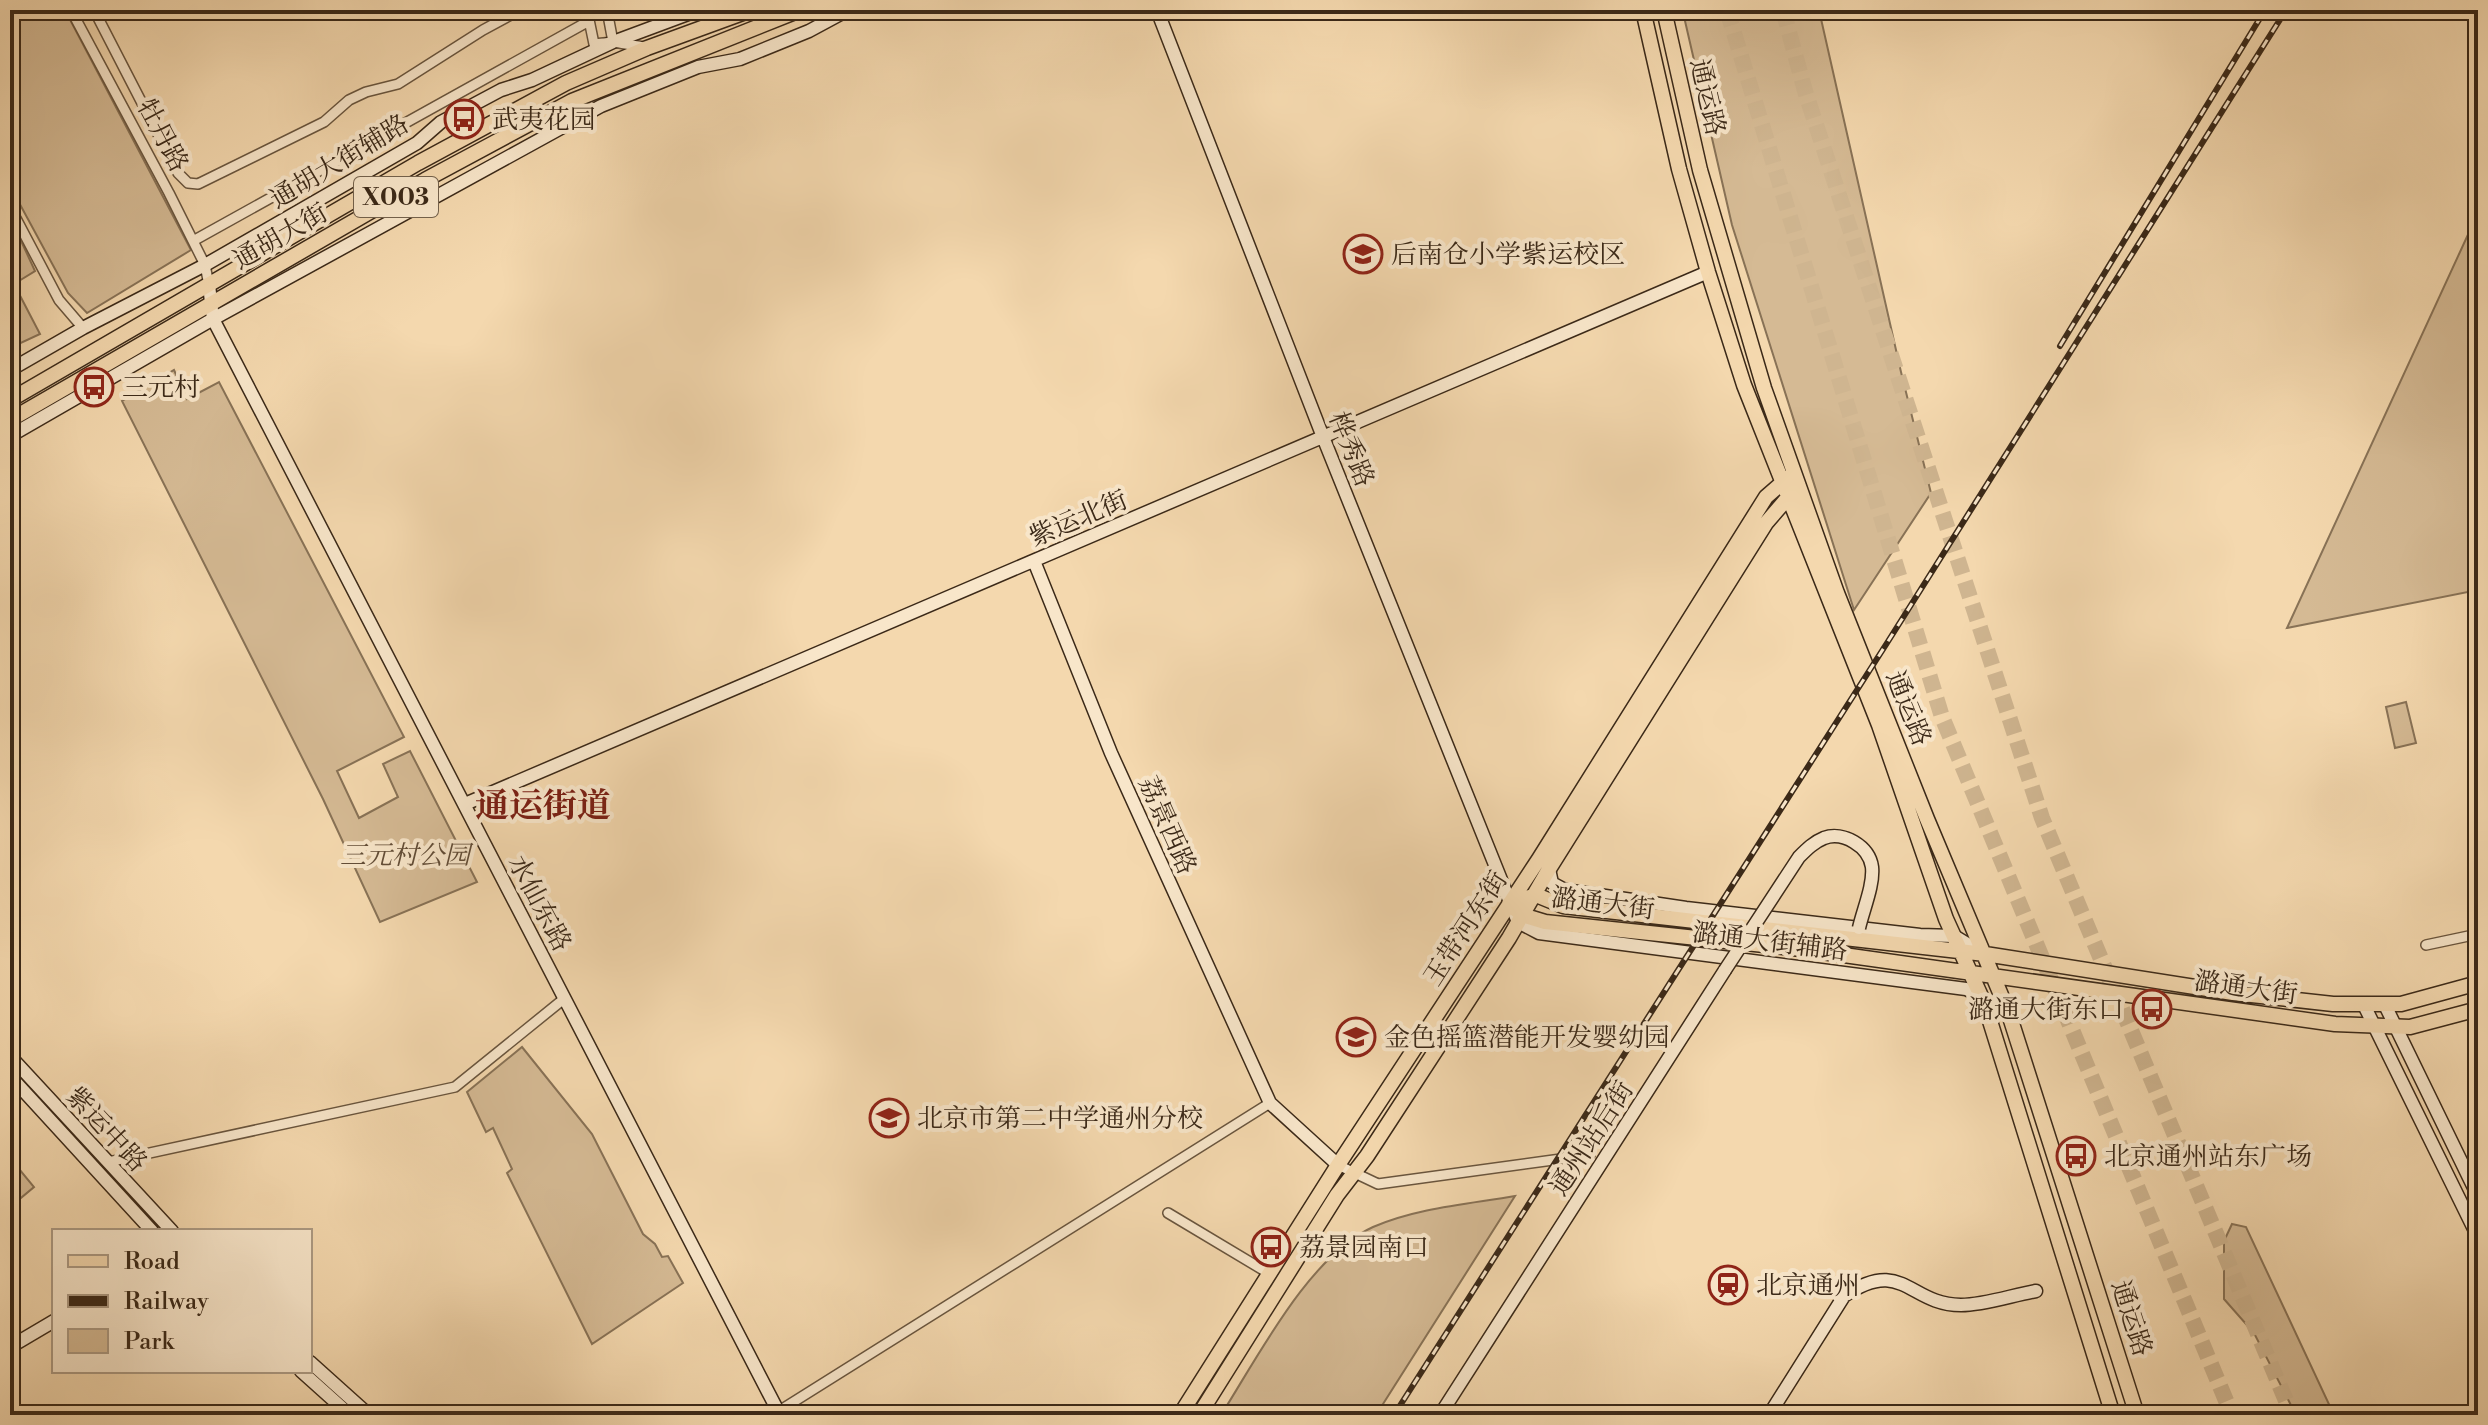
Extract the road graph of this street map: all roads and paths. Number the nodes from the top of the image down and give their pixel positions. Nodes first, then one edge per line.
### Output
1 (71, 10) edge
2 (94, 10) edge
3 (520, 10) edge
4 (587, 10) edge
5 (607, 10) edge
6 (699, 10) edge
7 (751, 10) edge
8 (800, 10) edge
9 (848, 10) edge
10 (1157, 10) edge
11 (1643, 10) edge
12 (1664, 10) edge
13 (589, 21) junction
14 (613, 42) junction
15 (592, 48) junction
16 (647, 48) junction
17 (586, 74) junction
18 (10, 207) edge
19 (193, 241) junction
20 (205, 265) junction
21 (1708, 272) junction
22 (209, 285) junction
23 (212, 311) junction
24 (83, 328) junction
25 (10, 370) edge
26 (10, 400) edge
27 (10, 420) edge
28 (10, 436) edge
29 (1323, 437) junction
30 (1798, 479) junction
31 (1782, 482) junction
32 (1787, 497) junction
33 (1034, 561) junction
34 (465, 804) junction
35 (1549, 869) junction
36 (1536, 895) junction
37 (1509, 904) junction
38 (1520, 919) junction
39 (1859, 928) junction
40 (2478, 934) edge
41 (1954, 936) junction
42 (2426, 945) dead end
43 (1962, 952) junction
44 (1985, 954) junction
45 (1972, 974) junction
46 (1993, 975) junction
47 (2478, 983) edge
48 (565, 998) junction
49 (1985, 1005) junction
50 (2364, 1005) junction
51 (2385, 1005) junction
52 (2478, 1009) edge
53 (2373, 1024) junction
54 (2394, 1025) junction
55 (10, 1056) edge
56 (10, 1076) edge
57 (1270, 1103) junction
58 (1590, 1155) dead end
59 (108, 1162) junction
60 (1338, 1165) junction
61 (1353, 1172) junction
62 (2478, 1196) edge
63 (1168, 1213) dead end
64 (150, 1229) edge
65 (170, 1229) edge
66 (2478, 1237) edge
67 (1270, 1274) junction
68 (2036, 1291) dead end
69 (52, 1322) edge
70 (10, 1347) edge
71 (312, 1364) edge
72 (303, 1373) edge
73 (779, 1413) edge
74 (350, 1415) edge
75 (369, 1415) edge
76 (1180, 1415) edge
77 (1199, 1415) edge
78 (1440, 1415) edge
79 (1769, 1415) edge
80 (2113, 1415) edge
81 (2137, 1415) edge

1 - 19 street, 牡丹路
2 - 3 street
4 - 13 street
5 - 14 street
6 - 14 street, 通胡大街辅路
7 - 16 main road, 通胡大街 / X003
8 - 23 main road, 通胡大街 / X003
9 - 23 street
10 - 29 street, 桦秀路
11 - 21 main road, 通运路
12 - 30 main road, 通运路
13 - 15 street
13 - 19 street
14 - 15 street, 通胡大街辅路
14 - 16 street
15 - 17 street
15 - 20 street, 通胡大街辅路
16 - 17 main road, 通胡大街 / X003
17 - 22 main road, 通胡大街 / X003
18 - 24 street
19 - 20 street, 牡丹路
20 - 22 street, 牡丹路
20 - 24 street, 通胡大街辅路
21 - 29 street, 紫运北街
21 - 31 main road, 通运路
22 - 23 street, 水仙东路
22 - 26 main road, 通胡大街 / X003
23 - 27 main road, 通胡大街 / X003
23 - 28 street
23 - 34 street, 水仙东路
24 - 25 street, 通胡大街辅路
29 - 33 street, 紫运北街
29 - 37 street, 桦秀路
30 - 31 main road, 玉带河东街
30 - 32 main road, 玉带河东街
30 - 44 main road, 通运路
31 - 32 main road, 通运路
31 - 37 main road, 玉带河东街
32 - 35 main road, 玉带河东街
32 - 41 main road, 通运路
33 - 34 street, 紫运北街
33 - 57 street, 荔景西路
34 - 48 street, 水仙东路
35 - 36 main road, 玉带河东街
35 - 39 street, 潞通大街辅路
36 - 37 main road, 潞通大街
36 - 38 main road, 玉带河东街
36 - 43 main road, 潞通大街
37 - 38 main road, 潞通大街
37 - 60 main road, 玉带河东街
38 - 45 main road, 潞通大街
38 - 49 street, 潞通大街辅路
38 - 61 main road, 玉带河东街
39 - 41 street, 潞通大街辅路
39 - 78 street, 通州站后街, bridge
40 - 42 street
41 - 43 main road, 通运路
41 - 44 street, 潞通大街辅路
43 - 44 main road, 潞通大街
43 - 45 main road, 通运路
44 - 46 main road, 通运路
44 - 50 main road, 潞通大街
45 - 46 main road, 潞通大街
45 - 49 main road, 通运路
46 - 53 main road, 潞通大街
46 - 81 main road, 通运路
47 - 51 main road, 潞通大街
48 - 59 street
48 - 73 street, 水仙东路
49 - 80 main road, 通运路
50 - 51 main road, 潞通大街
50 - 53 street
51 - 54 street
52 - 54 main road, 潞通大街
53 - 54 main road, 潞通大街
53 - 66 street
54 - 62 street
55 - 59 street, 紫运中路
56 - 64 street, 紫运中路
57 - 60 street, 荔景西路
57 - 73 street
58 - 61 street
59 - 65 street, 紫运中路
60 - 61 street
60 - 67 main road, 玉带河东街
61 - 77 main road, 玉带河东街
63 - 67 street
67 - 76 main road, 玉带河东街
68 - 79 street
69 - 70 street
71 - 75 street
72 - 74 street

